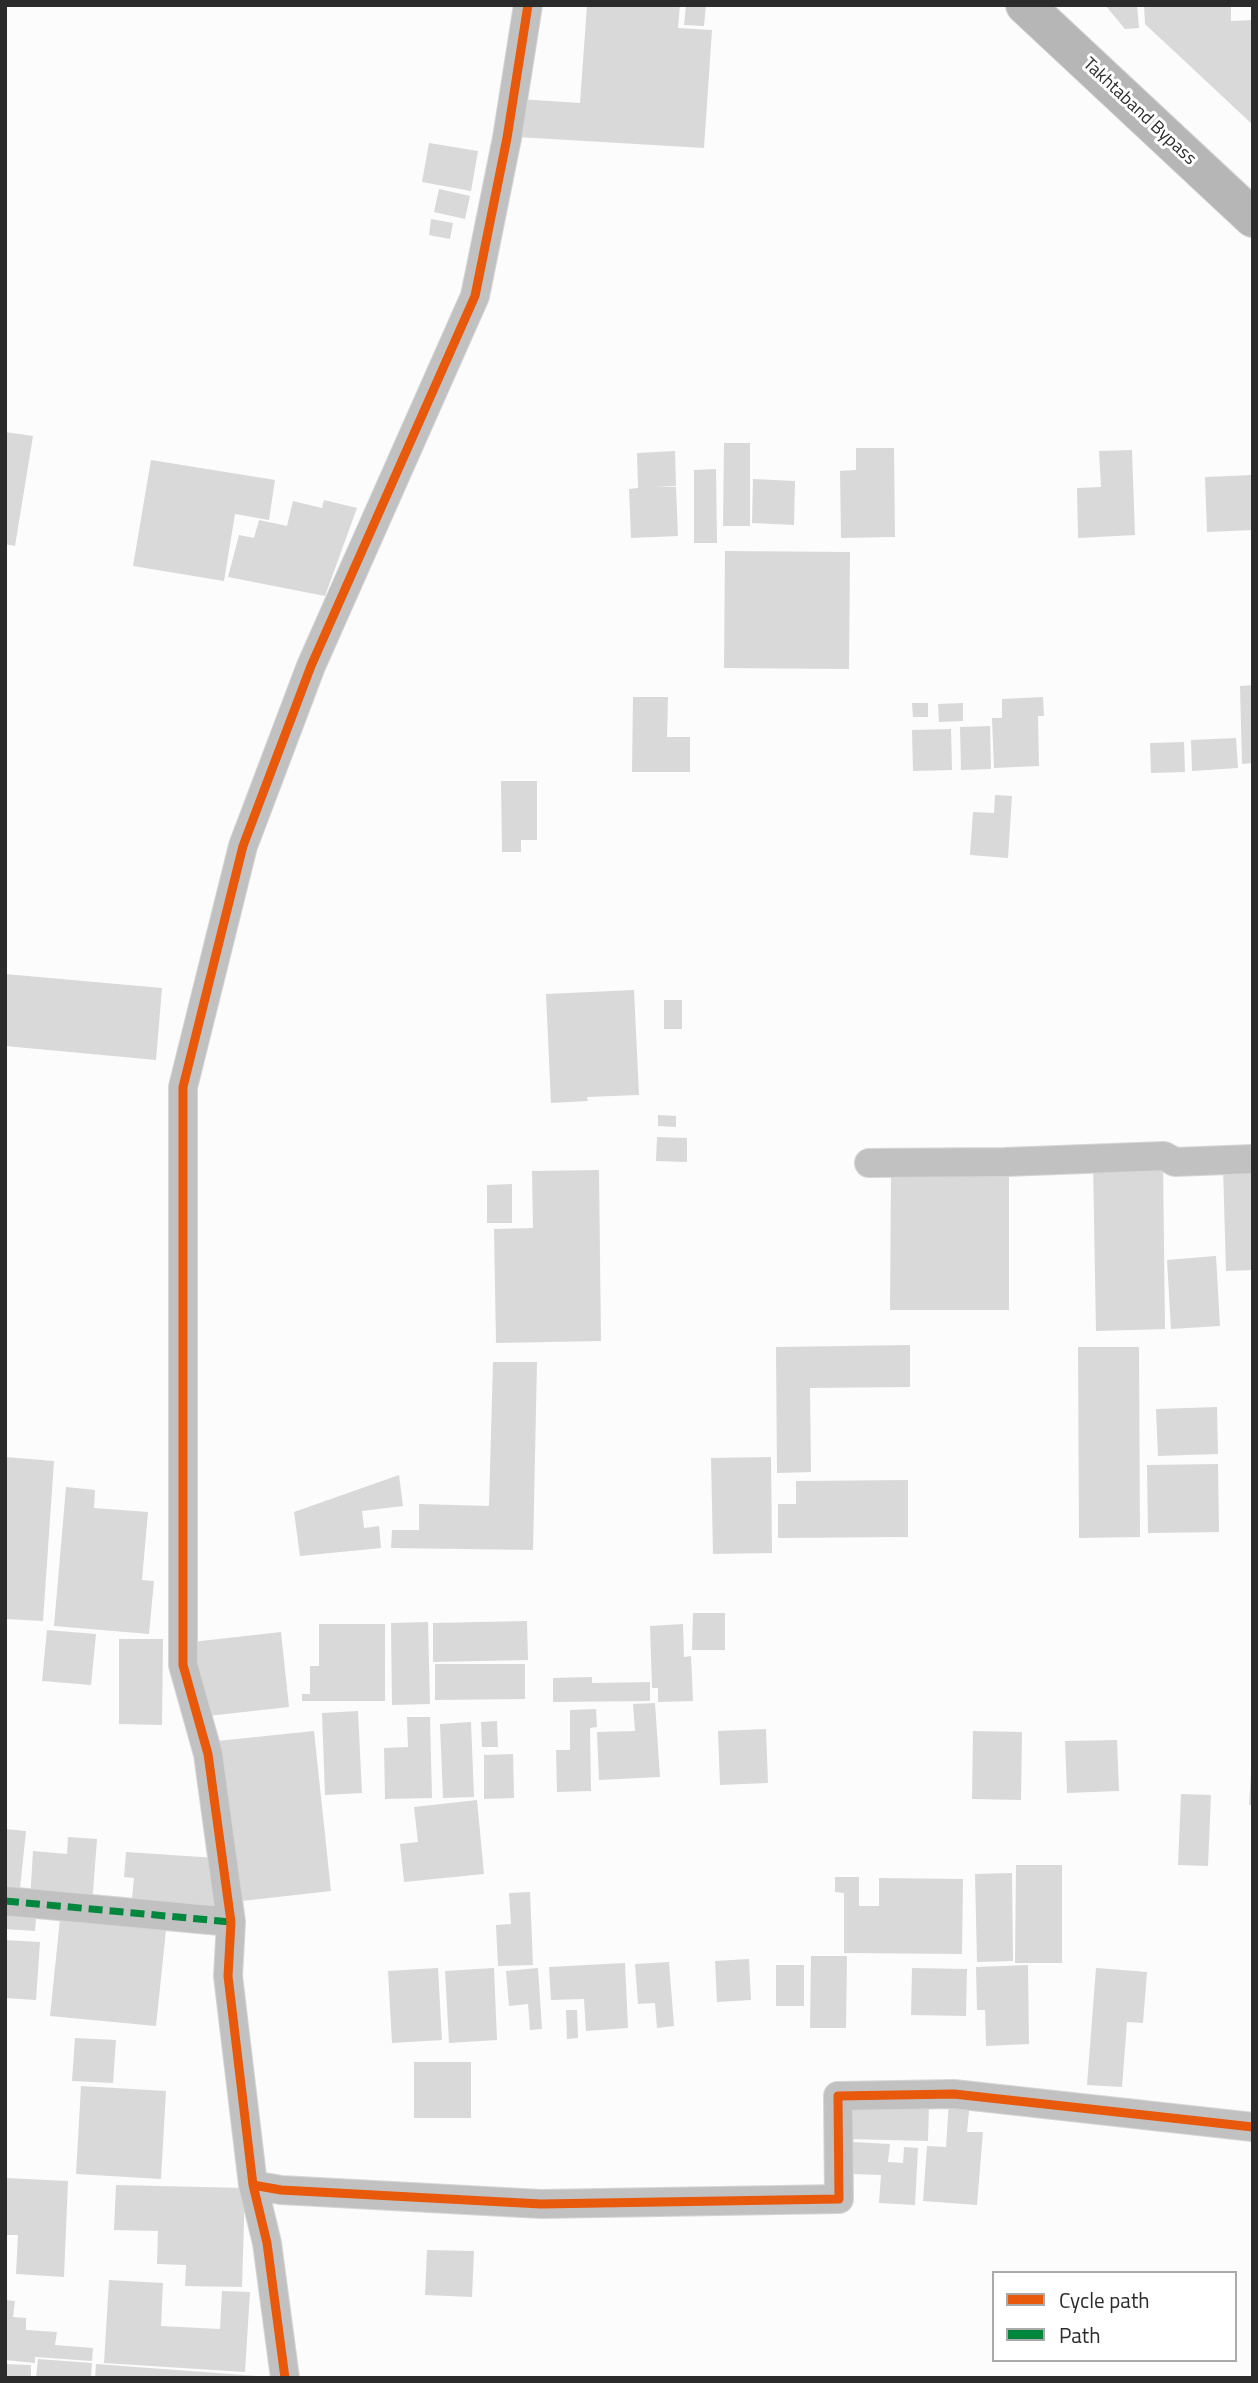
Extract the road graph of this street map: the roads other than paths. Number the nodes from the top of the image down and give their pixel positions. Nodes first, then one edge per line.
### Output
1 (528, 5) edge
2 (1025, 5) edge
3 (1253, 218) edge
4 (1253, 1159) edge
5 (869, 1163) dead end
6 (5, 1901) edge
7 (231, 1922) junction
8 (1253, 2127) edge
9 (253, 2185) junction
10 (285, 2378) edge

1 - 7 street
2 - 3 main road, Takhtaband Bypass
4 - 5 street
6 - 7 street
7 - 9 street
8 - 9 street
9 - 10 street

